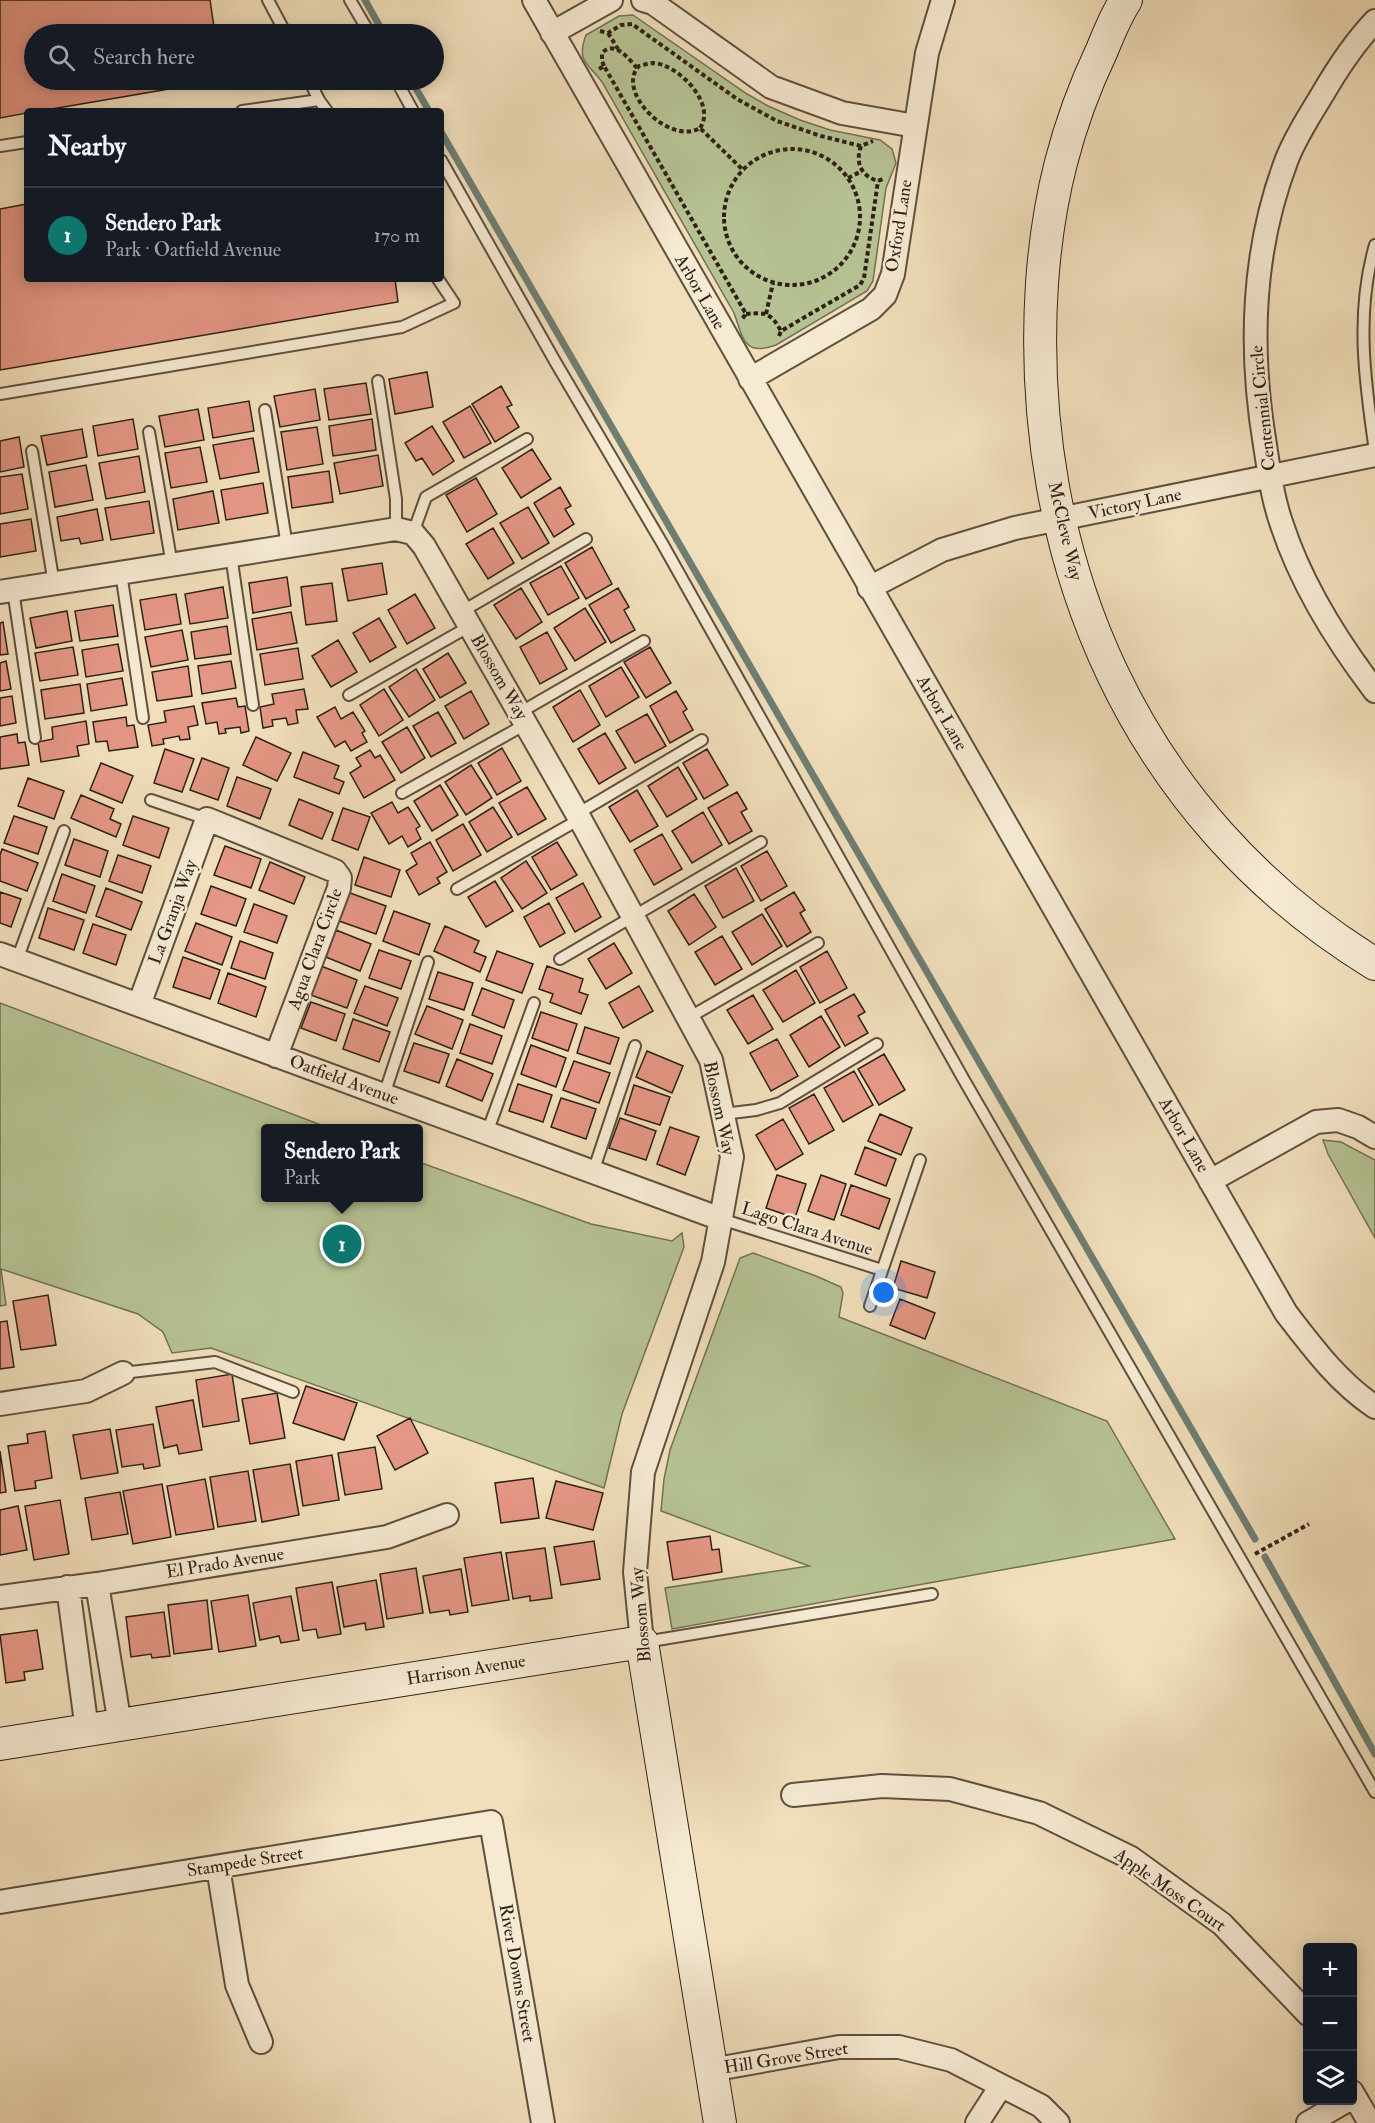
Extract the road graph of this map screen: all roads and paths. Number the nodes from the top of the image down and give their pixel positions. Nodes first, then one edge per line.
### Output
1 (268, 0) edge
2 (350, 0) edge
3 (534, 0) edge
4 (611, 0) edge
5 (644, 0) edge
6 (943, 0) edge
7 (1121, 1) edge
8 (1375, 21) edge
9 (281, 24) edge
10 (364, 24) edge
11 (552, 33) junction
12 (608, 33) junction
13 (591, 35) dead end
14 (618, 49) junction
15 (604, 66) junction
16 (592, 68) dead end
17 (638, 68) junction
18 (314, 90) edge
19 (401, 90) edge
20 (319, 100) junction
21 (263, 108) edge
22 (325, 108) edge
23 (411, 108) edge
24 (915, 126) junction
25 (700, 128) junction
26 (24, 142) edge
27 (877, 142) dead end
28 (0, 146) edge
29 (861, 146) junction
30 (444, 165) edge
31 (743, 170) junction
32 (861, 171) junction
33 (888, 176) dead end
34 (848, 178) junction
35 (878, 181) junction
36 (1375, 245) edge
37 (440, 282) edge
38 (773, 283) junction
39 (746, 314) junction
40 (766, 314) junction
41 (741, 329) dead end
42 (781, 331) junction
43 (778, 338) dead end
44 (750, 379) junction
45 (378, 381) dead end
46 (0, 394) edge
47 (265, 410) dead end
48 (149, 432) dead end
49 (527, 439) dead end
50 (32, 451) dead end
51 (1375, 453) edge
52 (1270, 476) junction
53 (1059, 519) junction
54 (405, 531) junction
55 (586, 539) dead end
56 (287, 546) junction
57 (231, 555) junction
58 (172, 565) junction
59 (121, 573) junction
60 (54, 584) junction
61 (869, 588) junction
62 (7, 591) edge
63 (465, 619) junction
64 (644, 641) dead end
65 (1375, 691) edge
66 (349, 695) dead end
67 (253, 705) dead end
68 (143, 718) dead end
69 (523, 718) junction
70 (35, 738) dead end
71 (702, 740) dead end
72 (402, 793) dead end
73 (151, 800) dead end
74 (579, 816) junction
75 (207, 819) junction
76 (64, 831) dead end
77 (761, 842) dead end
78 (457, 889) dead end
79 (633, 917) junction
80 (818, 943) dead end
81 (8, 957) edge
82 (560, 959) dead end
83 (428, 962) dead end
84 (1375, 964) edge
85 (534, 1003) dead end
86 (139, 1005) junction
87 (688, 1018) junction
88 (877, 1044) dead end
89 (635, 1046) dead end
90 (276, 1056) junction
91 (384, 1095) junction
92 (723, 1114) junction
93 (487, 1133) junction
94 (1375, 1137) edge
95 (920, 1160) dead end
96 (593, 1172) junction
97 (1210, 1181) junction
98 (721, 1219) junction
99 (882, 1270) junction
100 (870, 1306) dead end
101 (123, 1373) joint
102 (293, 1392) dead end
103 (0, 1404) edge
104 (1375, 1407) edge
105 (447, 1515) dead end
106 (1309, 1524) dead end
107 (1247, 1559) dead end
108 (97, 1584) junction
109 (68, 1587) junction
110 (932, 1594) dead end
111 (0, 1598) edge
112 (642, 1642) junction
113 (120, 1725) junction
114 (87, 1730) junction
115 (0, 1744) edge
116 (1375, 1792) edge
117 (793, 1795) dead end
118 (491, 1822) joint
119 (218, 1867) junction
120 (0, 1902) edge
121 (1303, 2009) edge
122 (261, 2042) dead end
123 (711, 2070) junction
124 (1001, 2085) junction
125 (1357, 2104) edge
126 (1338, 2105) edge
127 (543, 2123) edge
128 (720, 2123) edge
129 (977, 2123) edge
130 (1058, 2123) edge
131 (1308, 2123) edge
132 (1370, 2123) edge

1 - 9 lane
2 - 10 lane
3 - 11 street, Arbor Lane
4 - 11 street
5 - 24 street
6 - 24 street, Oxford Lane
7 - 53 street, McCleve Way
8 - 52 street, Centennial Circle
11 - 44 street, Arbor Lane
12 - 13 path
12 - 14 path
12 - 29 path
14 - 15 path
14 - 17 path
15 - 16 path
15 - 39 path
17 - 25 path
17 - 25 path
18 - 20 lane
19 - 23 lane
20 - 21 lane
20 - 22 lane
24 - 44 street, Oxford Lane
25 - 31 path
26 - 28 lane
27 - 29 path
29 - 32 path
30 - 116 lane
31 - 34 path
31 - 38 path
32 - 34 path
32 - 35 path
33 - 35 path
34 - 38 path
35 - 42 path
36 - 51 lane
37 - 46 lane
38 - 40 path
39 - 40 path
39 - 41 path
40 - 42 path
42 - 43 path
44 - 61 street, Arbor Lane
45 - 54 lane
47 - 56 lane
48 - 58 lane
49 - 54 lane
50 - 60 lane
51 - 52 street, Victory Lane
52 - 53 street, Victory Lane
52 - 65 street, Centennial Circle
53 - 61 street, Victory Lane
53 - 84 street, McCleve Way
54 - 56 street
54 - 63 street, Blossom Way
55 - 63 lane
56 - 57 street
57 - 58 street
57 - 67 lane
58 - 59 street
59 - 60 street
59 - 68 lane
60 - 62 street
61 - 97 street, Arbor Lane
62 - 70 lane
63 - 66 lane
63 - 69 street, Blossom Way
64 - 69 lane
69 - 72 lane
69 - 74 street, Blossom Way
71 - 74 lane
73 - 75 lane
74 - 78 lane
74 - 79 street, Blossom Way
75 - 86 street, La Granja Way
75 - 90 street, Agua Clara Circle
76 - 81 lane
77 - 79 lane
79 - 82 lane
79 - 87 street, Blossom Way
80 - 87 lane
81 - 86 street, Oatfield Avenue
83 - 91 lane
85 - 93 lane
86 - 90 street, Oatfield Avenue
87 - 92 street, Blossom Way
88 - 92 lane
89 - 96 lane
90 - 91 street, Oatfield Avenue
91 - 93 street, Oatfield Avenue
92 - 98 street, Blossom Way
93 - 96 street, Oatfield Avenue
94 - 97 street
95 - 99 lane
96 - 98 street, Oatfield Avenue
97 - 104 street, Arbor Lane
98 - 99 lane, Lago Clara Avenue
98 - 112 street, Blossom Way
99 - 100 lane
101 - 102 lane
101 - 103 street
105 - 108 street, El Prado Avenue
106 - 107 path
108 - 109 street, El Prado Avenue
108 - 113 street
109 - 111 street, El Prado Avenue
109 - 114 street
110 - 112 lane, Harrison Avenue
112 - 113 street, Harrison Avenue
112 - 123 street, Blossom Way
113 - 114 street, Harrison Avenue
114 - 115 street, Harrison Avenue
117 - 121 street, Apple Moss Court
118 - 119 street, Stampede Street
118 - 127 street, River Downs Street
119 - 120 street, Stampede Street
119 - 122 street
123 - 124 street, Hill Grove Street
123 - 128 street, Blossom Way
124 - 129 street
124 - 130 street, Hill Grove Street
125 - 132 street
126 - 131 street

